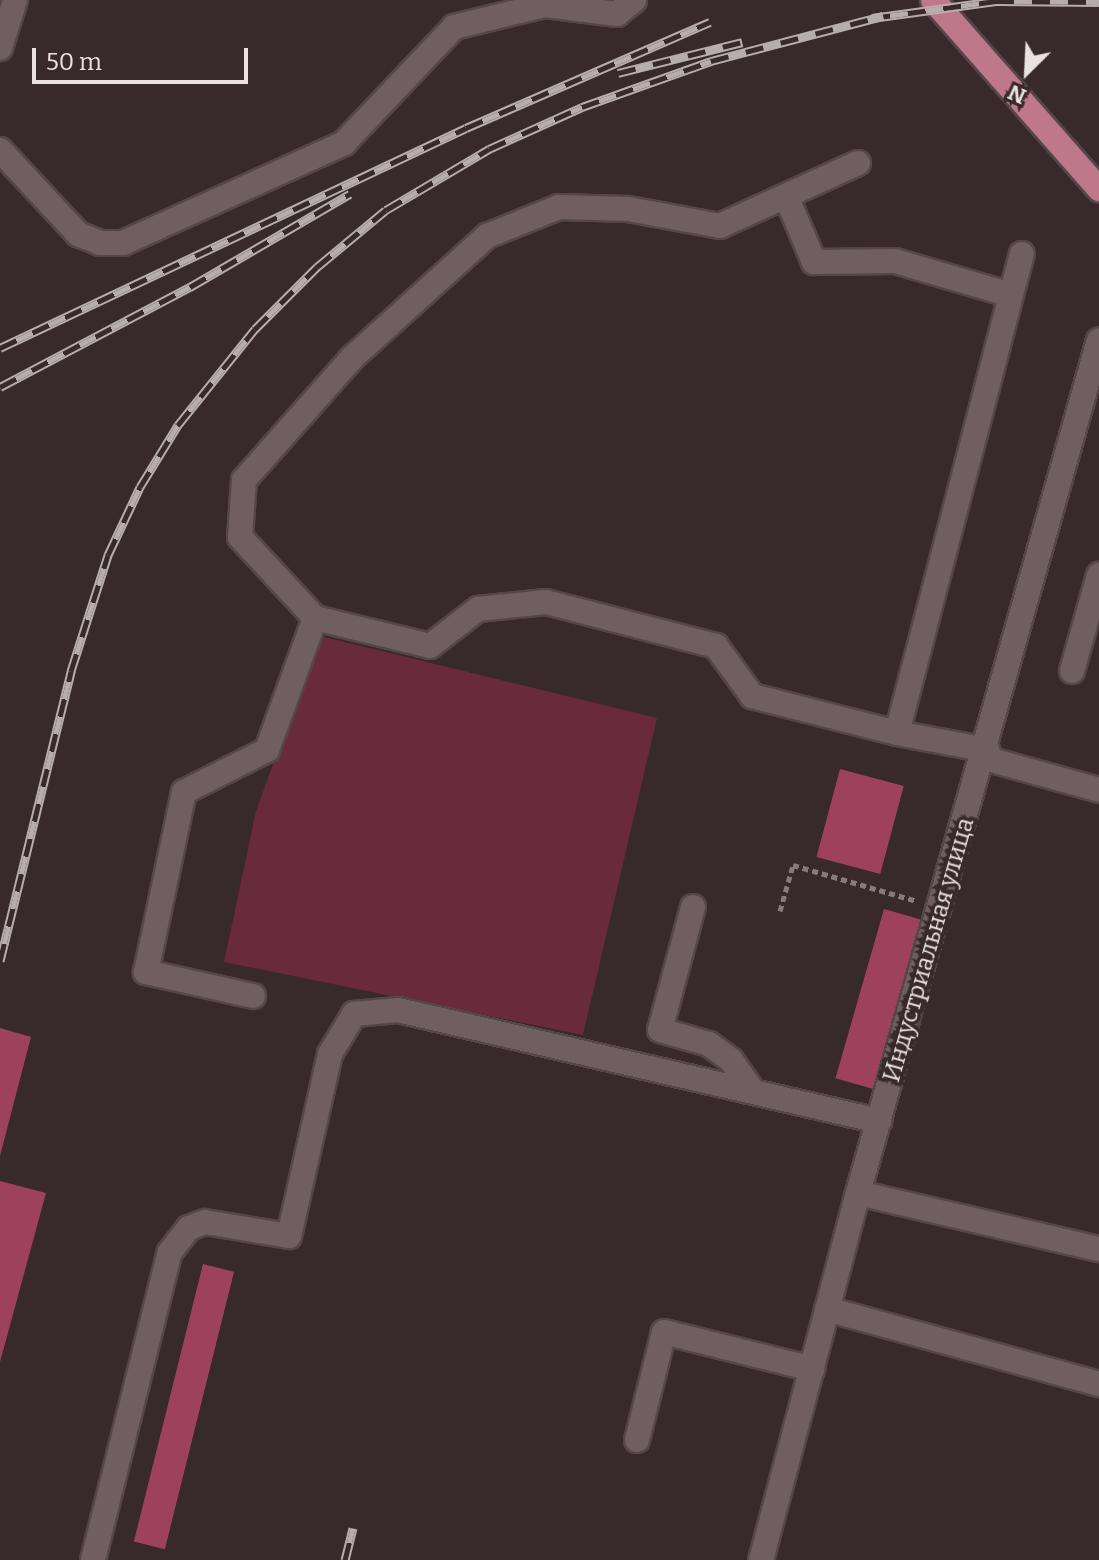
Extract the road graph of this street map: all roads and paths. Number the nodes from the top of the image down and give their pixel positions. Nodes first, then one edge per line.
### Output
1 (15, 0) edge
2 (634, 0) edge
3 (933, 0) edge
4 (0, 48) edge
5 (0, 150) edge
6 (858, 163) dead end
7 (1099, 189) edge
8 (786, 196) junction
9 (1022, 254) dead end
10 (1011, 295) junction
11 (1099, 340) edge
12 (1095, 368) edge
13 (1099, 575) edge
14 (315, 618) junction
15 (1072, 671) dead end
16 (897, 733) junction
17 (986, 754) junction
18 (1099, 790) edge
19 (693, 907) dead end
20 (941, 908) junction
21 (780, 911) dead end
22 (253, 996) dead end
23 (752, 1090) junction
24 (879, 1121) junction
25 (858, 1193) junction
26 (1099, 1249) edge
27 (827, 1309) junction
28 (812, 1369) junction
29 (1099, 1384) edge
30 (637, 1440) dead end
31 (93, 1560) edge
32 (761, 1560) edge

1 - 4 street
2 - 5 street
3 - 7 main road
6 - 8 street
8 - 10 street
8 - 14 street
9 - 10 street
10 - 16 street
11 - 12 street, Индустриальная улица
12 - 17 street, Индустриальная улица
13 - 15 street
14 - 16 street
14 - 22 street
16 - 17 street
17 - 18 street
17 - 20 street, Индустриальная улица
19 - 23 street
20 - 21 path
20 - 24 street, Индустриальная улица
23 - 24 street
23 - 31 street
24 - 25 street, Индустриальная улица
25 - 26 street
25 - 27 street, Индустриальная улица
27 - 28 street, Индустриальная улица
27 - 29 street
28 - 30 street
28 - 32 street, Индустриальная улица

